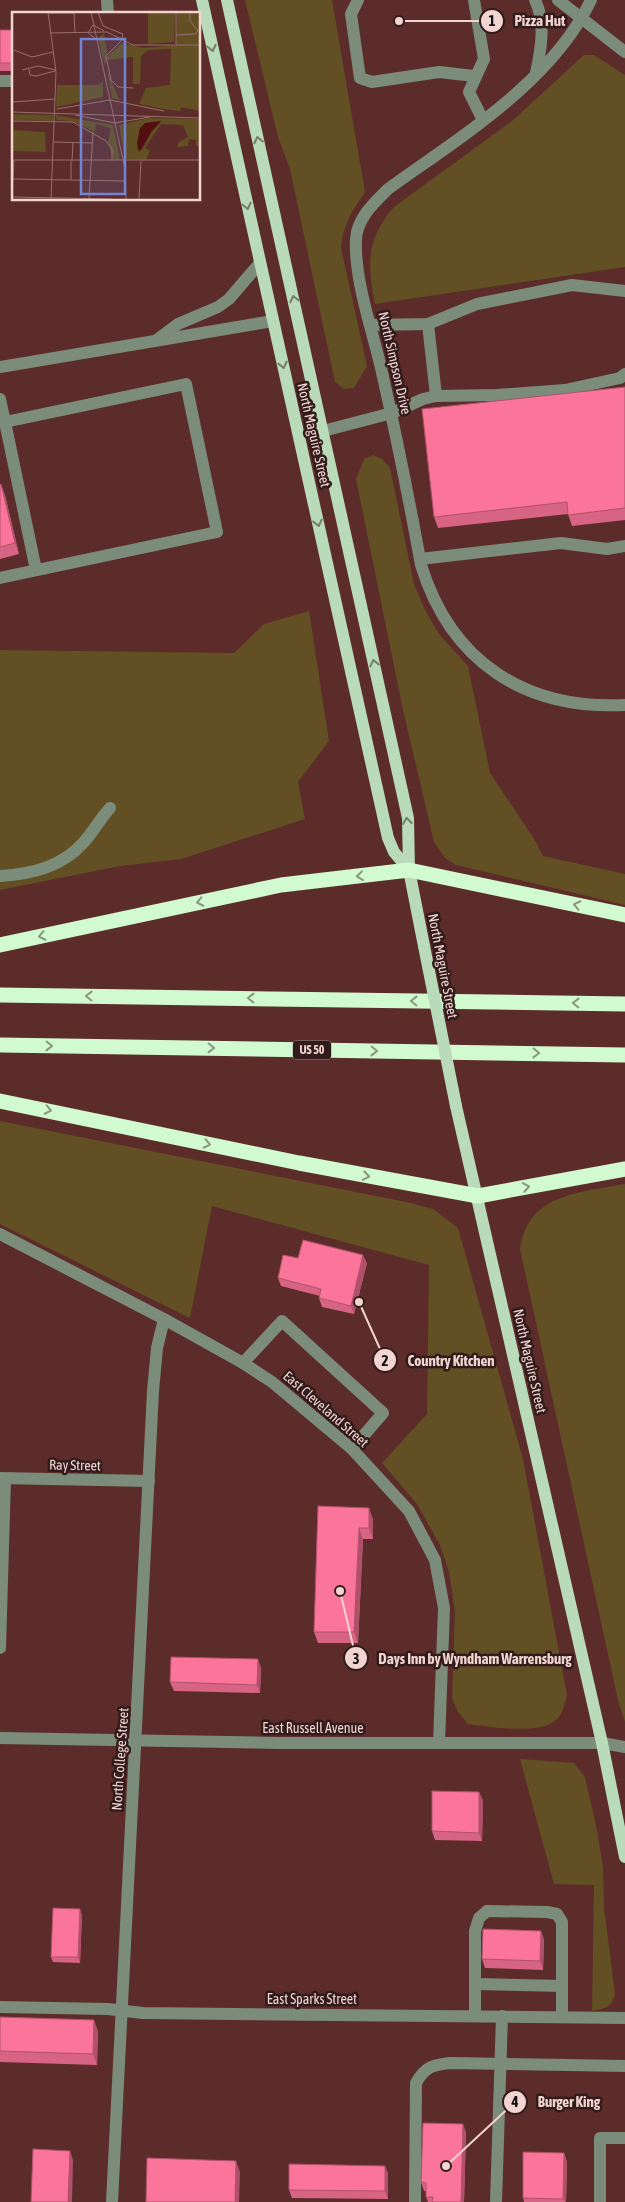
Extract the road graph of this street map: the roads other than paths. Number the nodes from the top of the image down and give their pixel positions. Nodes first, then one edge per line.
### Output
1 (202, 0) edge
2 (227, 0) edge
3 (235, 0) edge
4 (358, 0) edge
5 (474, 0) edge
6 (535, 0) edge
7 (558, 0) edge
8 (591, 0) edge
9 (582, 19) junction
10 (236, 38) junction
11 (625, 52) edge
12 (536, 75) junction
13 (474, 76) junction
14 (483, 120) junction
15 (260, 263) junction
16 (625, 291) edge
17 (273, 321) junction
18 (428, 324) junction
19 (371, 325) junction
20 (156, 341) junction
21 (0, 367) edge
22 (625, 374) edge
23 (436, 396) junction
24 (0, 400) edge
25 (392, 413) junction
26 (5, 422) junction
27 (323, 431) junction
28 (625, 546) edge
29 (420, 559) junction
30 (36, 570) junction
31 (0, 578) edge
32 (625, 705) edge
33 (110, 808) dead end
34 (409, 870) junction
35 (0, 876) edge
36 (625, 915) edge
37 (0, 945) edge
38 (0, 995) edge
39 (625, 1004) edge
40 (0, 1045) edge
41 (625, 1055) edge
42 (0, 1101) edge
43 (625, 1169) edge
44 (478, 1196) junction
45 (0, 1234) edge
46 (164, 1319) junction
47 (244, 1362) junction
48 (352, 1449) junction
49 (2, 1478) edge
50 (149, 1481) junction
51 (0, 1648) edge
52 (0, 1738) edge
53 (134, 1741) junction
54 (438, 1743) junction
55 (602, 1743) junction
56 (625, 1747) edge
57 (625, 1857) edge
58 (475, 1984) junction
59 (562, 1986) junction
60 (0, 2007) edge
61 (124, 2011) junction
62 (475, 2015) junction
63 (502, 2016) junction
64 (562, 2017) junction
65 (625, 2018) edge
66 (500, 2065) junction
67 (625, 2066) edge
68 (625, 2138) edge
69 (112, 2202) edge
70 (415, 2202) edge
71 (496, 2202) edge
72 (600, 2202) edge

1 -> 15 main road, North Maguire Street
2 - 10 main road, North Maguire Street
3 - 10 main road
4 - 13 street
5 - 13 street
6 - 12 street
7 - 9 street
8 - 9 street, North Simpson Drive
9 - 11 street
9 - 12 street, North Simpson Drive
27 -> 10 main road, North Maguire Street
12 - 14 street, North Simpson Drive
13 - 14 street
14 - 19 street, North Simpson Drive
15 - 17 main road, North Maguire Street
15 - 20 street
16 - 18 street
17 - 20 street
17 -> 34 main road, North Maguire Street
18 - 19 street
18 - 23 street
19 - 25 street, North Simpson Drive
20 - 21 street
22 - 23 street
23 - 25 street
24 - 26 street
25 - 27 street
25 - 29 street, North Simpson Drive
26 - 30 street
26 - 30 street
34 -> 27 main road, North Maguire Street
28 - 29 street
29 - 32 street, North Simpson Drive
30 - 31 street
33 - 35 street
36 -> 34 highway
34 -> 37 highway
34 - 44 main road, North Maguire Street, bridge
39 -> 38 highway
40 -> 41 highway, US 50
42 -> 44 highway
44 -> 43 highway
44 - 55 main road, North Maguire Street
45 - 46 street, East Cleveland Street
46 - 47 street, East Cleveland Street
46 - 50 street, North College Street
47 - 48 street, East Cleveland Street
47 - 48 street
48 - 54 street, East Cleveland Street
49 - 50 street, Ray Street
49 - 51 street
50 - 53 street, North College Street
52 - 53 street, East Russell Avenue
53 - 54 street, East Russell Avenue
53 - 61 street, North College Street
54 - 55 street, East Russell Avenue
55 - 56 street, East Russell Avenue
55 - 57 main road, North Maguire Street
58 - 59 street
58 - 59 street
58 - 62 street
59 - 64 street
60 - 61 street, East Sparks Street
61 - 62 street, East Sparks Street
61 - 69 street, North College Street
62 - 63 street, East Sparks Street
63 - 64 street, East Sparks Street
63 - 66 street
64 - 65 street, East Sparks Street
66 - 67 street
66 - 70 street
66 - 71 street
68 - 72 street

